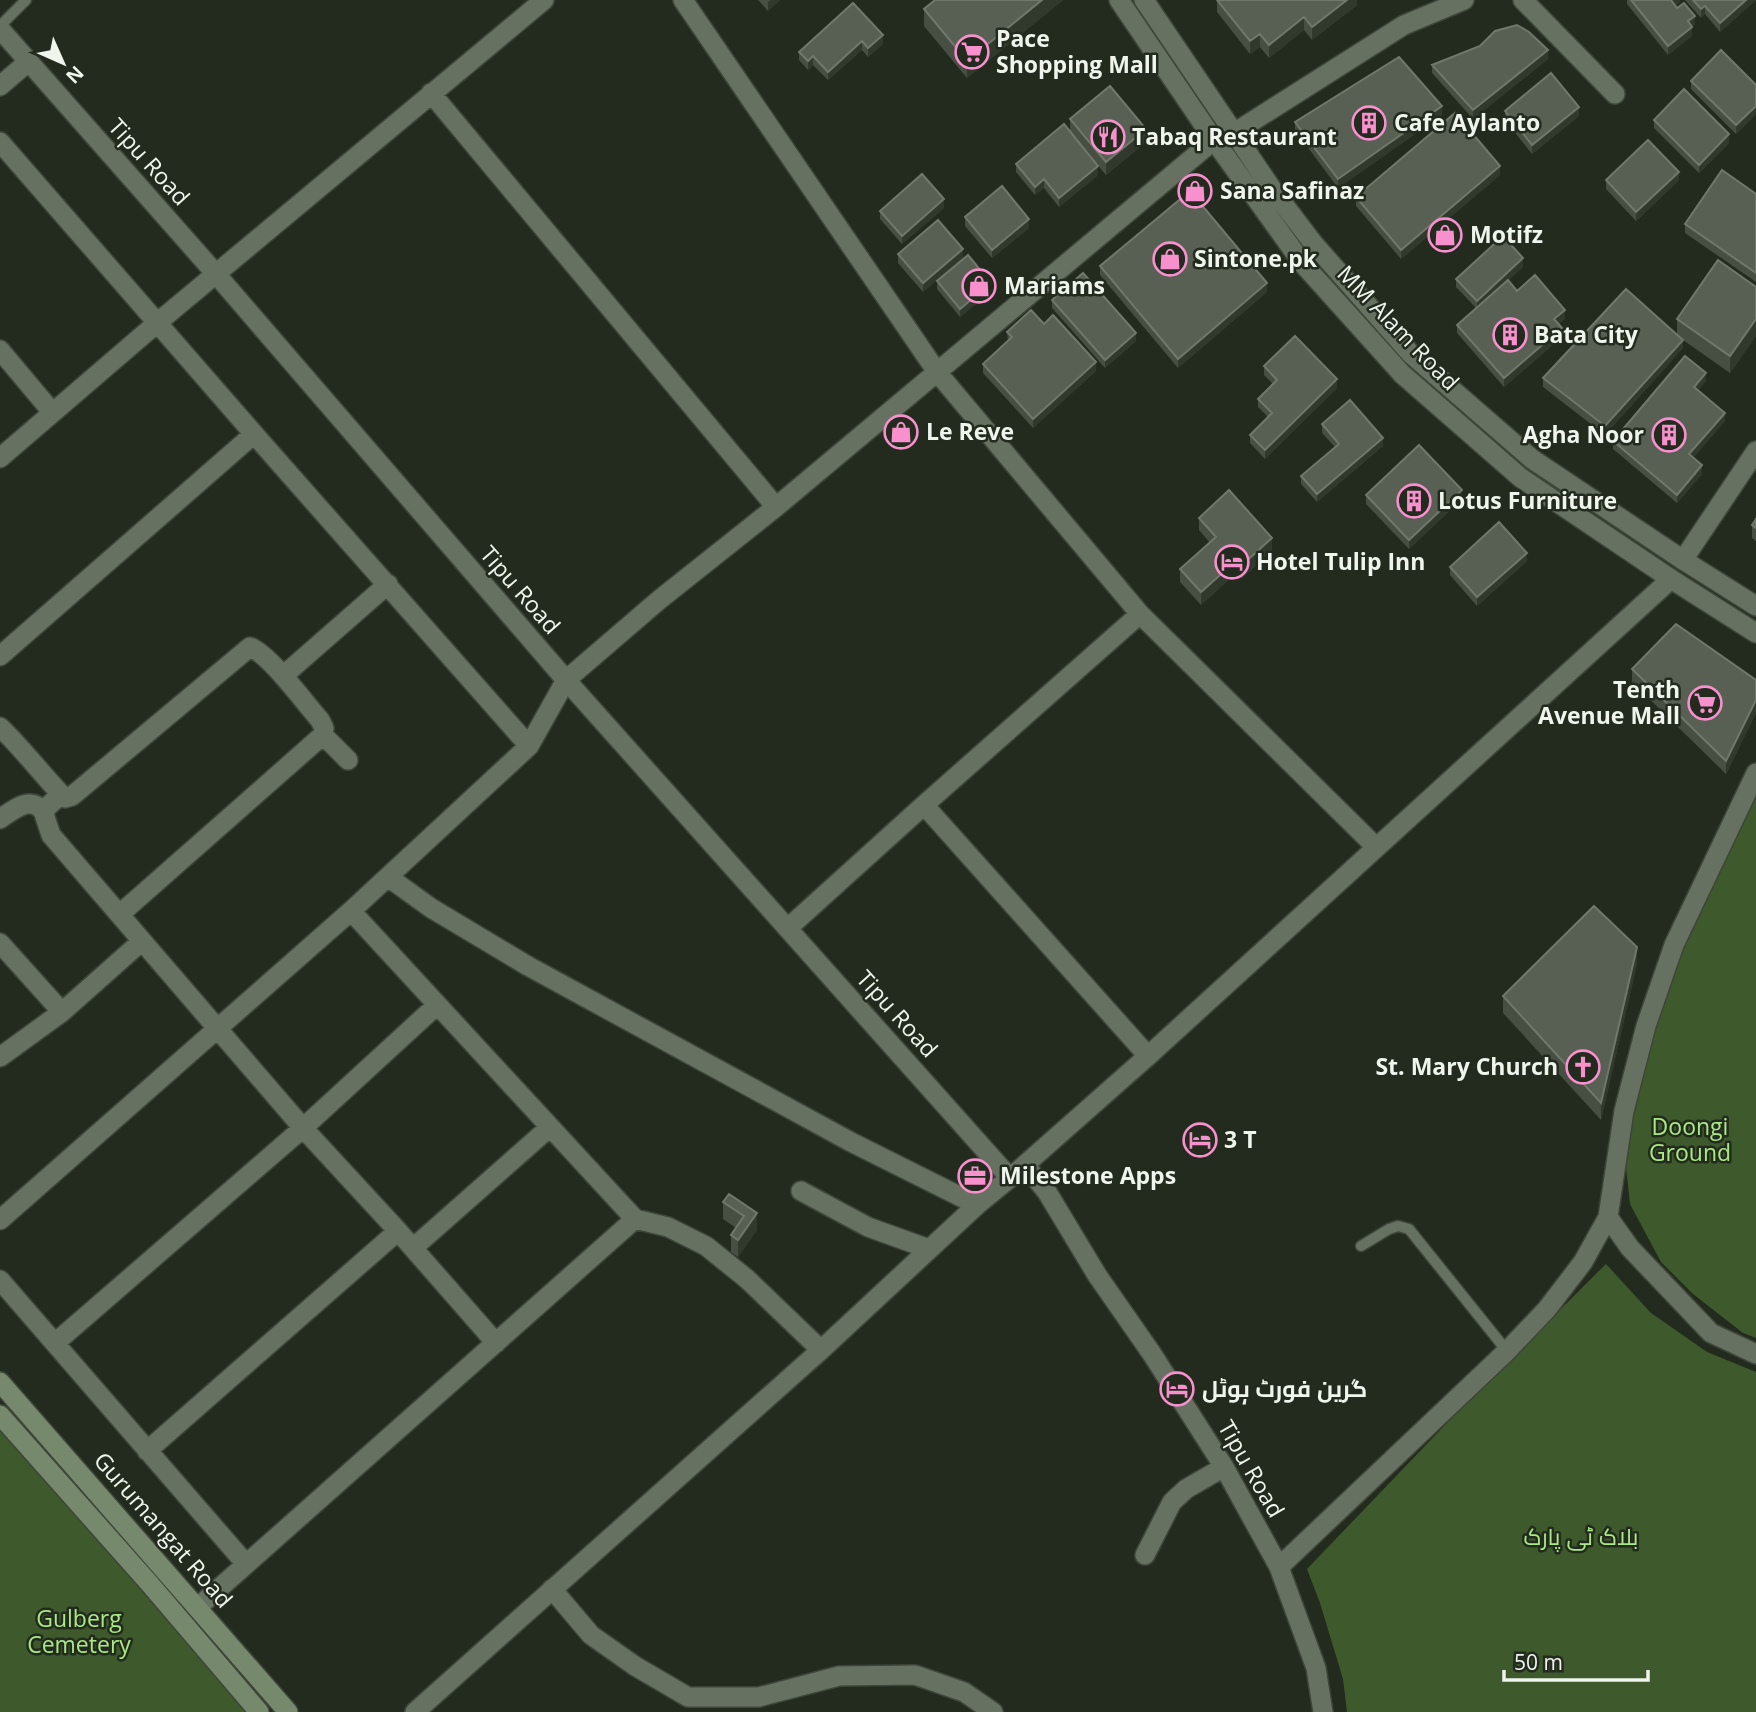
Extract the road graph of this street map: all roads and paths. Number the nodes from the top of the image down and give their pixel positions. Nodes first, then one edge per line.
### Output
1 (26, 0) edge
2 (544, 0) edge
3 (682, 0) edge
4 (1119, 0) edge
5 (1144, 0) edge
6 (1523, 0) edge
7 (1457, 1) edge
8 (0, 27) edge
9 (28, 62) junction
10 (0, 86) edge
11 (431, 93) junction
12 (1615, 93) dead end
13 (1234, 133) junction
14 (1214, 140) junction
15 (0, 142) edge
16 (216, 274) junction
17 (157, 323) junction
18 (0, 350) edge
19 (937, 372) junction
20 (52, 412) junction
21 (254, 434) junction
22 (1756, 451) edge
23 (0, 458) edge
24 (776, 507) junction
25 (1683, 560) junction
26 (1671, 579) junction
27 (388, 584) junction
28 (1756, 606) edge
29 (1140, 614) junction
30 (1756, 633) edge
31 (0, 656) edge
32 (283, 676) junction
33 (566, 680) junction
34 (0, 727) edge
35 (323, 735) junction
36 (529, 746) junction
37 (348, 760) dead end
38 (1756, 773) edge
39 (61, 794) junction
40 (924, 805) junction
41 (43, 811) junction
42 (0, 819) edge
43 (1376, 847) junction
44 (388, 877) junction
45 (351, 911) junction
46 (120, 914) junction
47 (788, 928) junction
48 (142, 941) junction
49 (0, 943) edge
50 (437, 1006) junction
51 (62, 1012) junction
52 (217, 1029) junction
53 (1149, 1056) junction
54 (0, 1057) edge
55 (550, 1127) junction
56 (303, 1128) junction
57 (1025, 1165) junction
58 (1010, 1178) junction
59 (801, 1191) dead end
60 (976, 1205) junction
61 (1608, 1217) junction
62 (635, 1219) junction
63 (0, 1220) edge
64 (398, 1231) junction
65 (1361, 1246) dead end
66 (413, 1248) junction
67 (929, 1249) junction
68 (0, 1280) edge
69 (55, 1343) junction
70 (496, 1343) junction
71 (821, 1350) junction
72 (1507, 1351) junction
73 (1756, 1354) edge
74 (0, 1382) edge
75 (0, 1415) edge
76 (147, 1451) junction
77 (1224, 1467) junction
78 (1145, 1555) dead end
79 (246, 1564) junction
80 (1279, 1567) junction
81 (552, 1589) junction
82 (198, 1607) junction
83 (259, 1712) edge
84 (288, 1712) edge
85 (415, 1712) edge
86 (993, 1712) edge
87 (1323, 1712) edge

1 - 8 lane
2 - 11 street
3 - 19 street
4 - 14 street, MM Alam Road
5 - 13 street, MM Alam Road
6 - 12 street
7 - 13 street
8 - 9 street, Tipu Road
9 - 10 street
9 - 16 street, Tipu Road
11 - 16 street
11 - 24 street
13 - 25 street, MM Alam Road
14 - 19 street
14 - 26 street, MM Alam Road
15 - 17 street
16 - 17 street
16 - 33 street, Tipu Road
17 - 20 street
17 - 21 street
18 - 20 street
19 - 24 street
19 - 29 street
20 - 23 street
21 - 27 street
21 - 31 street
22 - 25 street
24 - 33 street
25 - 28 street, MM Alam Road
26 - 30 street, MM Alam Road
26 - 43 street
27 - 32 street
27 - 36 street
29 - 40 street
29 - 43 street
32 - 35 street
32 - 39 street
33 - 36 street
33 - 47 street, Tipu Road
34 - 39 street
35 - 37 street
35 - 46 street
36 - 44 street
38 - 61 street
39 - 41 street
40 - 47 street
40 - 53 street
41 - 42 street
41 - 46 street
43 - 53 street
44 - 45 street
44 - 60 street
45 - 50 street
45 - 52 street
46 - 48 street
47 - 58 street, Tipu Road
48 - 51 street
48 - 52 street
49 - 51 street
50 - 55 street
50 - 56 street
51 - 54 street
52 - 56 street
52 - 63 street
53 - 57 street
55 - 62 street
55 - 66 street
56 - 64 street
56 - 69 street
57 - 58 street
57 - 77 street, Tipu Road
58 - 60 street
59 - 67 street
60 - 67 street
61 - 72 street
61 - 73 street
62 - 70 street
62 - 71 street
64 - 66 street
64 - 76 street
65 - 72 lane
66 - 70 street
67 - 71 street
68 - 69 street
69 - 76 street
70 - 79 street
71 - 81 street
72 - 80 street
74 - 82 main road, Gurumangat Road
75 - 83 main road, Gurumangat Road
76 - 79 street
77 - 78 street
77 - 80 street, Tipu Road
79 - 82 street
80 - 87 street, Tipu Road
81 - 85 street
81 - 86 street
82 - 84 main road, Gurumangat Road

